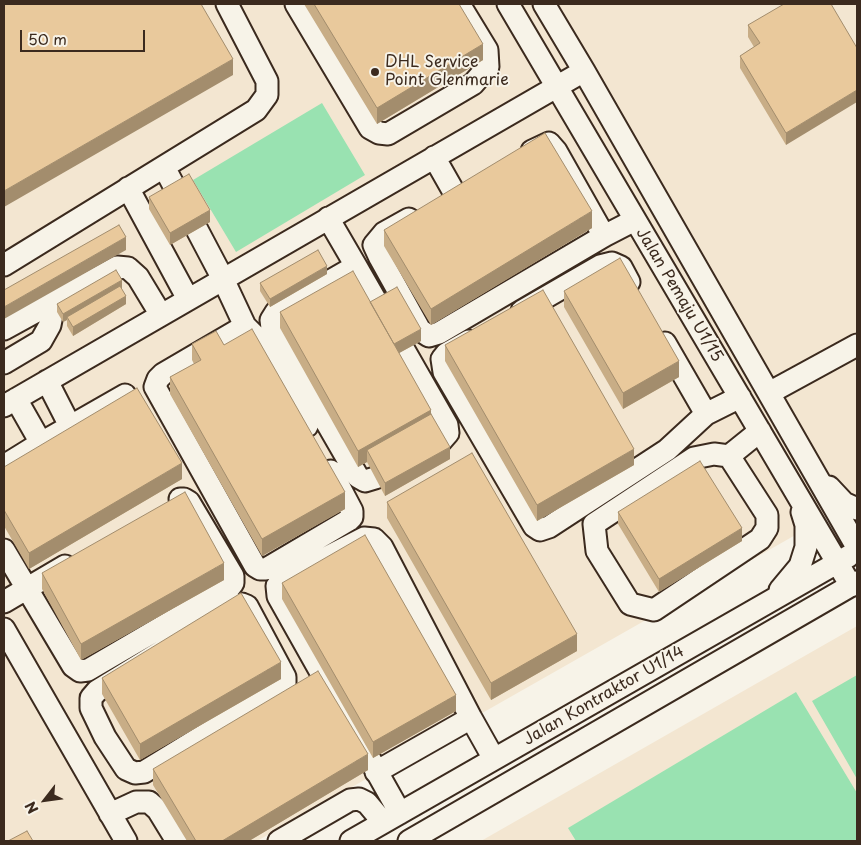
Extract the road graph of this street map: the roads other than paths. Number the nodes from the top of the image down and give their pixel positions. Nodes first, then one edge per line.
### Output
1 (227, 4) edge
2 (296, 4) edge
3 (459, 4) edge
4 (508, 4) edge
5 (544, 4) edge
6 (584, 71) junction
7 (557, 86) junction
8 (434, 157) junction
9 (514, 161) edge
10 (164, 167) junction
11 (128, 188) junction
12 (328, 218) junction
13 (635, 220) junction
14 (604, 236) junction
15 (4, 265) edge
16 (356, 266) junction
17 (223, 279) junction
18 (640, 299) edge
19 (55, 300) junction
20 (188, 300) junction
21 (161, 315) junction
22 (654, 324) edge
23 (245, 326) junction
24 (4, 329) edge
25 (857, 345) edge
26 (4, 363) edge
27 (47, 381) junction
28 (769, 393) junction
29 (125, 395) edge
30 (740, 397) junction
31 (10, 402) edge
32 (706, 414) junction
33 (70, 426) junction
34 (760, 431) junction
35 (41, 443) junction
36 (729, 456) junction
37 (4, 466) edge
38 (815, 473) junction
39 (792, 487) junction
40 (162, 509) edge
41 (857, 509) edge
42 (857, 547) edge
43 (4, 550) edge
44 (857, 551) edge
45 (78, 559) edge
46 (837, 563) junction
47 (854, 584) edge
48 (27, 589) junction
49 (770, 601) junction
50 (4, 602) edge
51 (4, 630) edge
52 (471, 718) junction
53 (105, 737) junction
54 (76, 754) junction
55 (494, 759) junction
56 (376, 772) junction
57 (110, 814) junction
58 (392, 818) junction
59 (126, 841) edge
60 (177, 841) edge
61 (279, 841) edge
62 (351, 841) edge
63 (409, 841) edge

1 - 10 street
2 - 3 street
4 - 7 street, Jalan Pemaju U1/15
5 - 6 street, Jalan Pemaju U1/15
6 - 7 street
6 - 28 street, Jalan Pemaju U1/15
7 - 8 street
7 - 13 street, Jalan Pemaju U1/15
8 - 12 street
8 - 14 street
9 - 14 street
10 - 11 street
10 - 17 street
11 - 15 street
11 - 20 street
12 - 16 street
12 - 17 street
13 - 14 street
13 - 30 street, Jalan Pemaju U1/15
16 - 16 street
17 - 20 street
17 - 23 street
18 - 32 street
19 - 21 street
19 - 24 street
19 - 26 street
20 - 21 street
21 - 27 street
22 - 32 street
23 - 23 street
25 - 28 street
27 - 31 street
27 - 33 street
28 - 38 street, Jalan Pemaju U1/15
29 - 33 street
30 - 32 street
30 - 34 street, Jalan Pemaju U1/15
31 - 35 street
33 - 35 street
34 - 36 street
34 - 39 street, Jalan Pemaju U1/15
35 - 37 street
36 - 36 street
38 - 41 street
38 - 42 street, Jalan Pemaju U1/15
39 - 46 street, Jalan Pemaju U1/15
39 - 49 street
40 - 48 street
43 - 48 street
44 - 46 street, Jalan Kontraktor U1/14
45 - 48 street
46 - 47 street, Jalan Pemaju U1/15
46 - 49 street, Jalan Kontraktor U1/14
47 - 63 street, Jalan Kontraktor U1/14
48 - 50 street
49 - 55 street, Jalan Kontraktor U1/14
51 - 54 street
52 - 55 street
52 - 56 street
52 - 56 street
53 - 53 street
53 - 54 street
54 - 57 street
55 - 58 street, Jalan Kontraktor U1/14
56 - 58 street
57 - 59 street
57 - 60 street
58 - 61 street
58 - 62 street, Jalan Kontraktor U1/14

